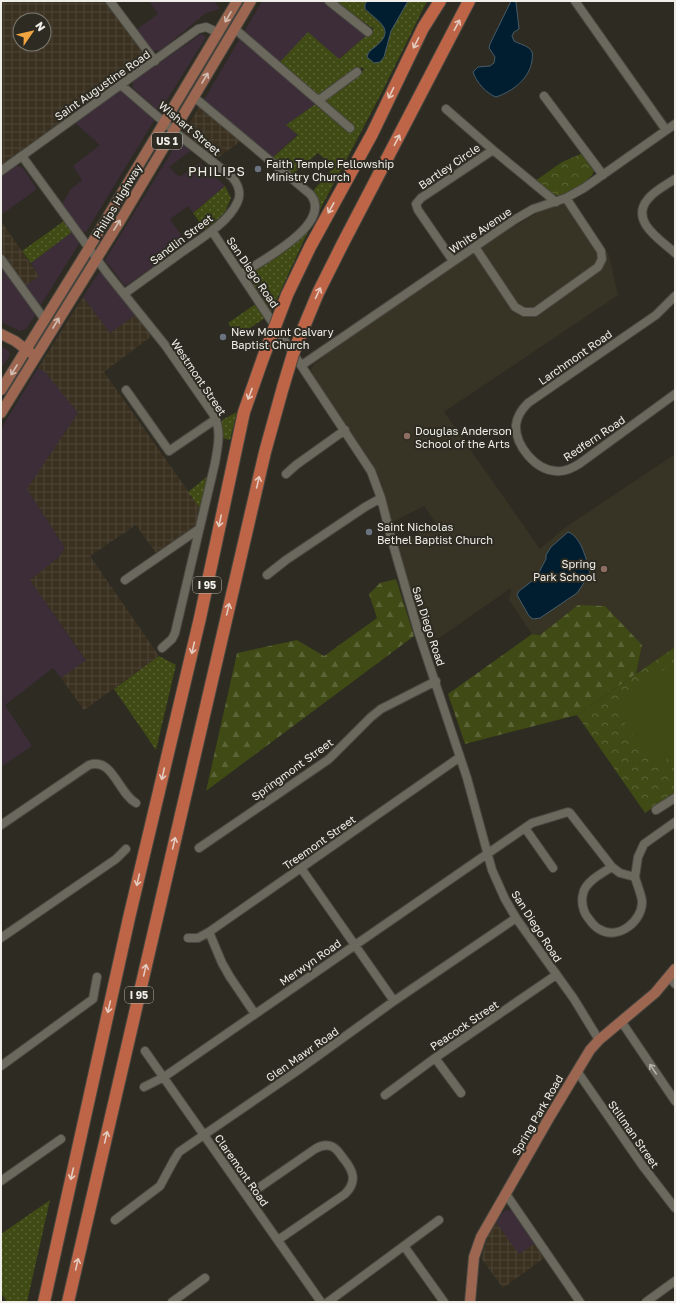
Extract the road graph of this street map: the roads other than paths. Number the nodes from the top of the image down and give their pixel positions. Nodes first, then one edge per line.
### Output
1 (110, 1) edge
2 (237, 1) edge
3 (251, 1) edge
4 (329, 1) edge
5 (440, 1) edge
6 (470, 1) edge
7 (575, 1) edge
8 (235, 29) junction
9 (368, 32) dead end
10 (219, 33) junction
11 (155, 62) junction
12 (357, 72) dead end
13 (121, 85) junction
14 (544, 96) dead end
15 (194, 97) junction
16 (319, 100) junction
17 (446, 109) dead end
18 (165, 122) junction
19 (675, 124) edge
20 (350, 128) dead end
21 (174, 130) junction
22 (666, 130) junction
23 (493, 150) junction
24 (22, 156) junction
25 (1, 171) edge
26 (603, 175) junction
27 (675, 179) edge
28 (239, 192) joint
29 (566, 198) junction
30 (556, 202) junction
31 (212, 231) junction
32 (475, 247) junction
33 (89, 248) junction
34 (675, 252) edge
35 (96, 258) junction
36 (1, 259) edge
37 (453, 261) junction
38 (241, 274) junction
39 (124, 294) junction
40 (675, 296) edge
41 (45, 320) junction
42 (1, 334) edge
43 (26, 350) junction
44 (36, 357) junction
45 (302, 365) junction
46 (1, 390) edge
47 (126, 390) dead end
48 (675, 394) edge
49 (1, 413) edge
50 (216, 419) junction
51 (345, 430) junction
52 (525, 450) joint
53 (286, 474) dead end
54 (381, 498) junction
55 (199, 529) junction
56 (268, 575) dead end
57 (125, 580) dead end
58 (162, 648) dead end
59 (436, 681) junction
60 (460, 757) junction
61 (675, 798) edge
62 (136, 803) dead end
63 (656, 810) dead end
64 (675, 822) edge
65 (1, 825) edge
66 (525, 828) junction
67 (200, 848) dead end
68 (126, 849) dead end
69 (488, 853) junction
70 (612, 867) junction
71 (301, 868) junction
72 (553, 868) dead end
73 (635, 877) junction
74 (516, 918) junction
75 (209, 932) junction
76 (3, 937) edge
77 (188, 938) dead end
78 (355, 945) junction
79 (556, 975) junction
80 (97, 977) dead end
81 (673, 977) edge
82 (394, 1001) junction
83 (255, 1014) junction
84 (621, 1021) junction
85 (599, 1040) junction
86 (145, 1051) dead end
87 (435, 1058) junction
88 (1, 1066) edge
89 (577, 1071) junction
90 (164, 1077) junction
91 (144, 1087) dead end
92 (461, 1093) dead end
93 (385, 1095) dead end
94 (675, 1101) edge
95 (204, 1135) junction
96 (61, 1139) dead end
97 (1, 1181) edge
98 (506, 1194) junction
99 (247, 1196) junction
100 (675, 1208) edge
101 (115, 1220) dead end
102 (439, 1220) dead end
103 (278, 1240) junction
104 (404, 1246) junction
105 (205, 1278) dead end
106 (675, 1281) edge
107 (44, 1302) edge
108 (68, 1302) edge
109 (172, 1302) edge
110 (321, 1302) edge
111 (328, 1302) edge
112 (444, 1302) edge
113 (470, 1302) edge
114 (580, 1302) edge
115 (646, 1302) edge

1 - 11 street
2 -> 10 main road, Philips Highway / US 1
3 - 8 main road, Philips Highway / US 1
4 - 9 street
5 -> 107 highway, I 95, bridge
108 -> 6 highway, I 95, bridge
7 - 22 street
15 -> 8 main road, Philips Highway / US 1
8 - 16 street
10 - 11 street, Saint Augustine Road
10 - 18 main road, Philips Highway / US 1
11 - 13 street, Saint Augustine Road
12 - 16 street
13 - 18 street, Wishart Street
13 - 24 street, Saint Augustine Road
14 - 26 street
15 - 21 main road, Philips Highway / US 1
15 - 38 street
16 - 20 street
17 - 23 street
18 - 21 street, Wishart Street
18 - 33 main road, Philips Highway / US 1
19 - 22 street, White Avenue
21 - 28 street, Wishart Street
35 -> 21 main road, Philips Highway / US 1
22 - 26 street, White Avenue
23 - 30 street
23 - 37 street, Bartley Circle
24 - 25 street, Saint Augustine Road
24 - 33 street, Westmont Street
26 - 29 street, White Avenue
27 - 34 street
28 - 31 street, Sandlin Street
29 - 30 street, White Avenue
29 - 32 street
30 - 32 street, White Avenue
31 - 38 street, San Diego Road
31 - 39 street, Sandlin Street
32 - 37 street, White Avenue
33 - 35 street, Westmont Street
33 - 41 main road, Philips Highway / US 1
35 - 39 street, Westmont Street
44 -> 35 main road, Philips Highway / US 1
36 - 41 street
37 - 45 street, White Avenue
38 - 45 street, San Diego Road
39 - 50 street, Westmont Street
40 - 52 street, Larchmont Road
41 - 43 main road, Philips Highway / US 1
42 - 43 main road
43 - 44 main road
43 -> 46 main road, Philips Highway / US 1
44 - 49 main road, Philips Highway / US 1
45 - 51 street, San Diego Road
47 - 50 street
48 - 52 street, Redfern Road
50 - 55 street, Westmont Street
51 - 53 street
51 - 54 street, San Diego Road
54 - 56 street
54 - 59 street, San Diego Road
55 - 57 street
55 - 58 street, Westmont Street
59 - 60 street, San Diego Road
59 - 67 street, Springmont Street
60 - 69 street, San Diego Road
60 - 71 street, Treemont Street
61 - 63 street
62 - 65 street
64 - 73 street
66 - 69 street, Merwyn Road
66 - 70 street, Merwyn Road
66 - 72 street
68 - 76 street
69 - 74 street, San Diego Road
69 - 78 street, Merwyn Road
70 - 73 street
70 - 73 street
71 - 75 street, Treemont Street
71 - 78 street
74 - 79 street, San Diego Road
74 - 82 street, Glen Mawr Road
75 - 77 street, Treemont Street
75 - 83 street
78 - 82 street
78 - 83 street, Merwyn Road
79 - 85 street, San Diego Road
79 - 87 street, Peacock Street
80 - 88 street
81 - 84 main road, Spring Park Road
82 - 95 street, Glen Mawr Road
83 - 90 street, Merwyn Road
84 - 85 main road, Spring Park Road
94 -> 84 street
85 - 89 main road, Spring Park Road
86 - 90 street, Claremont Road
87 - 92 street
87 - 93 street, Peacock Street
89 - 98 main road, Spring Park Road
89 - 100 street, Stillman Street
90 - 91 street, Merwyn Road
90 - 95 street, Claremont Road
95 - 99 street, Claremont Road
95 - 101 street, Glen Mawr Road
96 - 97 street
98 - 113 main road, Spring Park Road
98 - 114 street
99 - 103 street, Claremont Road
99 - 103 street
102 - 104 street
103 - 110 street, Claremont Road
104 - 111 street
104 - 112 street
105 - 109 street
106 - 115 street

